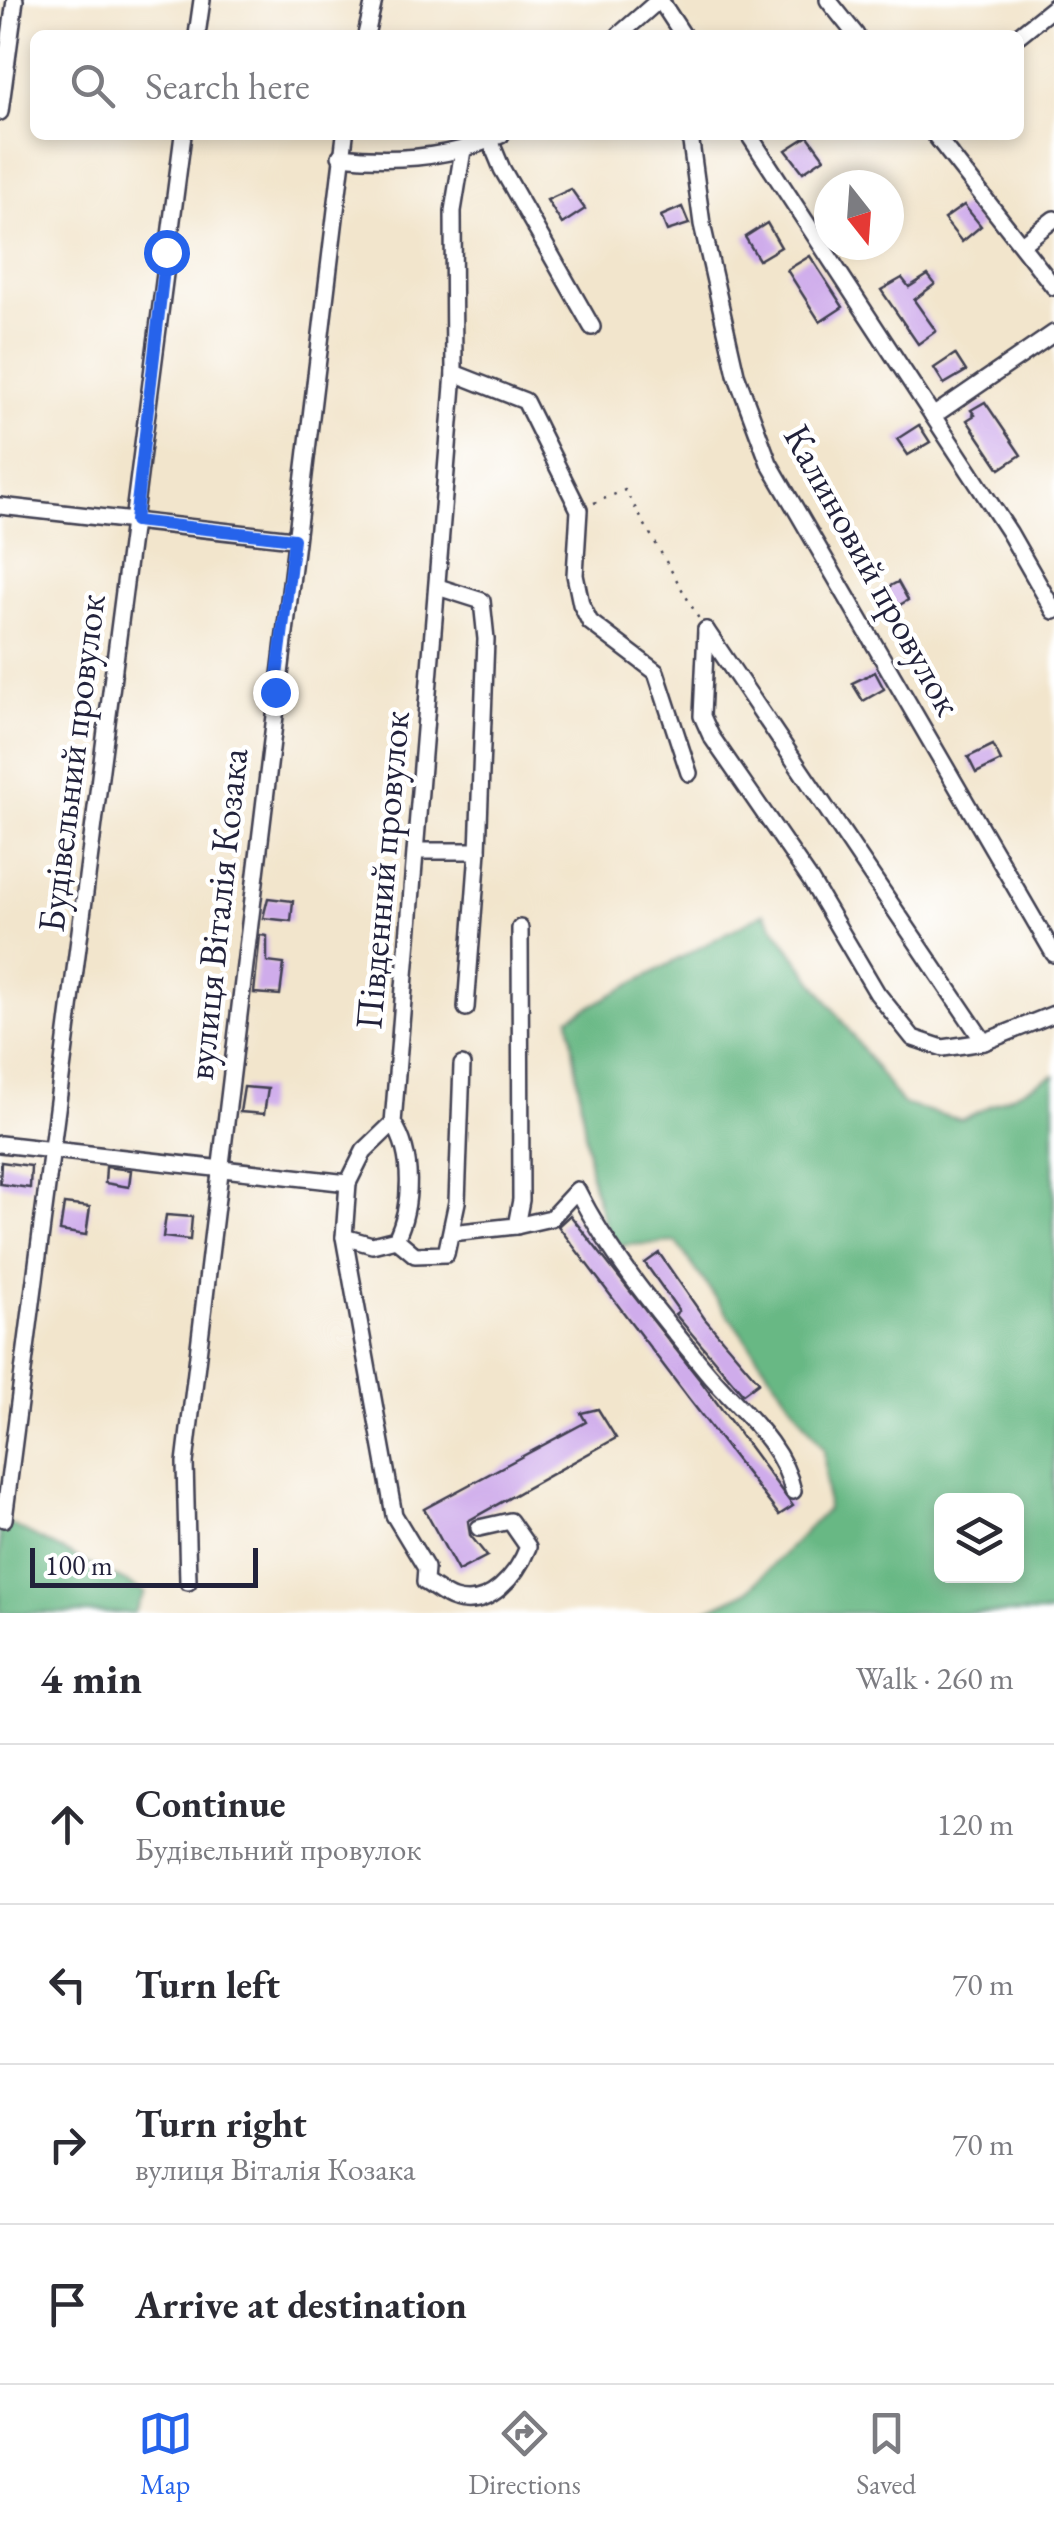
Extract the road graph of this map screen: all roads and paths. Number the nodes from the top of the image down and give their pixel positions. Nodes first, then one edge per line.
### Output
1 (15, 0) edge
2 (202, 0) edge
3 (374, 0) edge
4 (660, 0) edge
5 (854, 0) edge
6 (833, 6) edge
7 (1054, 7) edge
8 (198, 30) edge
9 (367, 30) edge
10 (624, 30) edge
11 (680, 30) edge
12 (852, 30) edge
13 (1024, 31) edge
14 (0, 112) edge
15 (182, 140) edge
16 (344, 140) edge
17 (488, 140) edge
18 (496, 140) edge
19 (691, 140) edge
20 (751, 140) edge
21 (939, 140) edge
22 (464, 150) junction
23 (340, 156) junction
24 (1054, 218) edge
25 (1022, 244) junction
26 (1054, 287) edge
27 (592, 326) dead end
28 (1054, 334) edge
29 (454, 374) junction
30 (934, 416) junction
31 (0, 506) edge
32 (579, 510) junction
33 (135, 521) junction
34 (294, 539) junction
35 (438, 587) junction
36 (1054, 611) edge
37 (706, 630) junction
38 (689, 773) dead end
39 (478, 850) junction
40 (416, 851) junction
41 (520, 928) dead end
42 (1054, 954) edge
43 (466, 1008) dead end
44 (1054, 1014) edge
45 (984, 1042) junction
46 (462, 1065) dead end
47 (393, 1123) junction
48 (0, 1144) edge
49 (53, 1149) junction
50 (222, 1168) junction
51 (348, 1183) junction
52 (516, 1226) junction
53 (450, 1233) junction
54 (344, 1237) junction
55 (396, 1239) junction
56 (793, 1491) dead end
57 (4, 1518) dead end
58 (478, 1528) dead end
59 (188, 1582) dead end

1 - 14 street
2 - 8 street
3 - 9 street
4 - 10 street
4 - 11 street
5 - 6 street
6 - 12 street
7 - 13 street
15 - 33 street, Будівельний провулок
16 - 23 street, вулиця Віталія Козака
17 - 22 street
18 - 27 street
19 - 42 street, Калиновий провулок
20 - 30 street
21 - 25 street
22 - 23 street
22 - 29 street, Південний провулок
23 - 34 street, вулиця Віталія Козака
24 - 25 street
25 - 26 street
28 - 30 street
29 - 32 street
29 - 35 street, Південний провулок
30 - 36 street
31 - 33 street
32 - 37 path
32 - 38 street
33 - 34 street
33 - 49 street, Будівельний провулок
34 - 50 street, вулиця Віталія Козака
35 - 39 street
35 - 40 street, Південний провулок
37 - 45 street
37 - 45 street
39 - 40 street
39 - 43 street
40 - 47 street, Південний провулок
41 - 52 street
44 - 45 street
46 - 53 street
47 - 51 street
47 - 55 street, Південний провулок
48 - 49 street
49 - 50 street
49 - 57 street, Будівельний провулок
50 - 51 street
50 - 59 street, вулиця Віталія Козака
51 - 54 street
52 - 53 street
52 - 56 street
53 - 55 street
54 - 55 street
54 - 58 street

